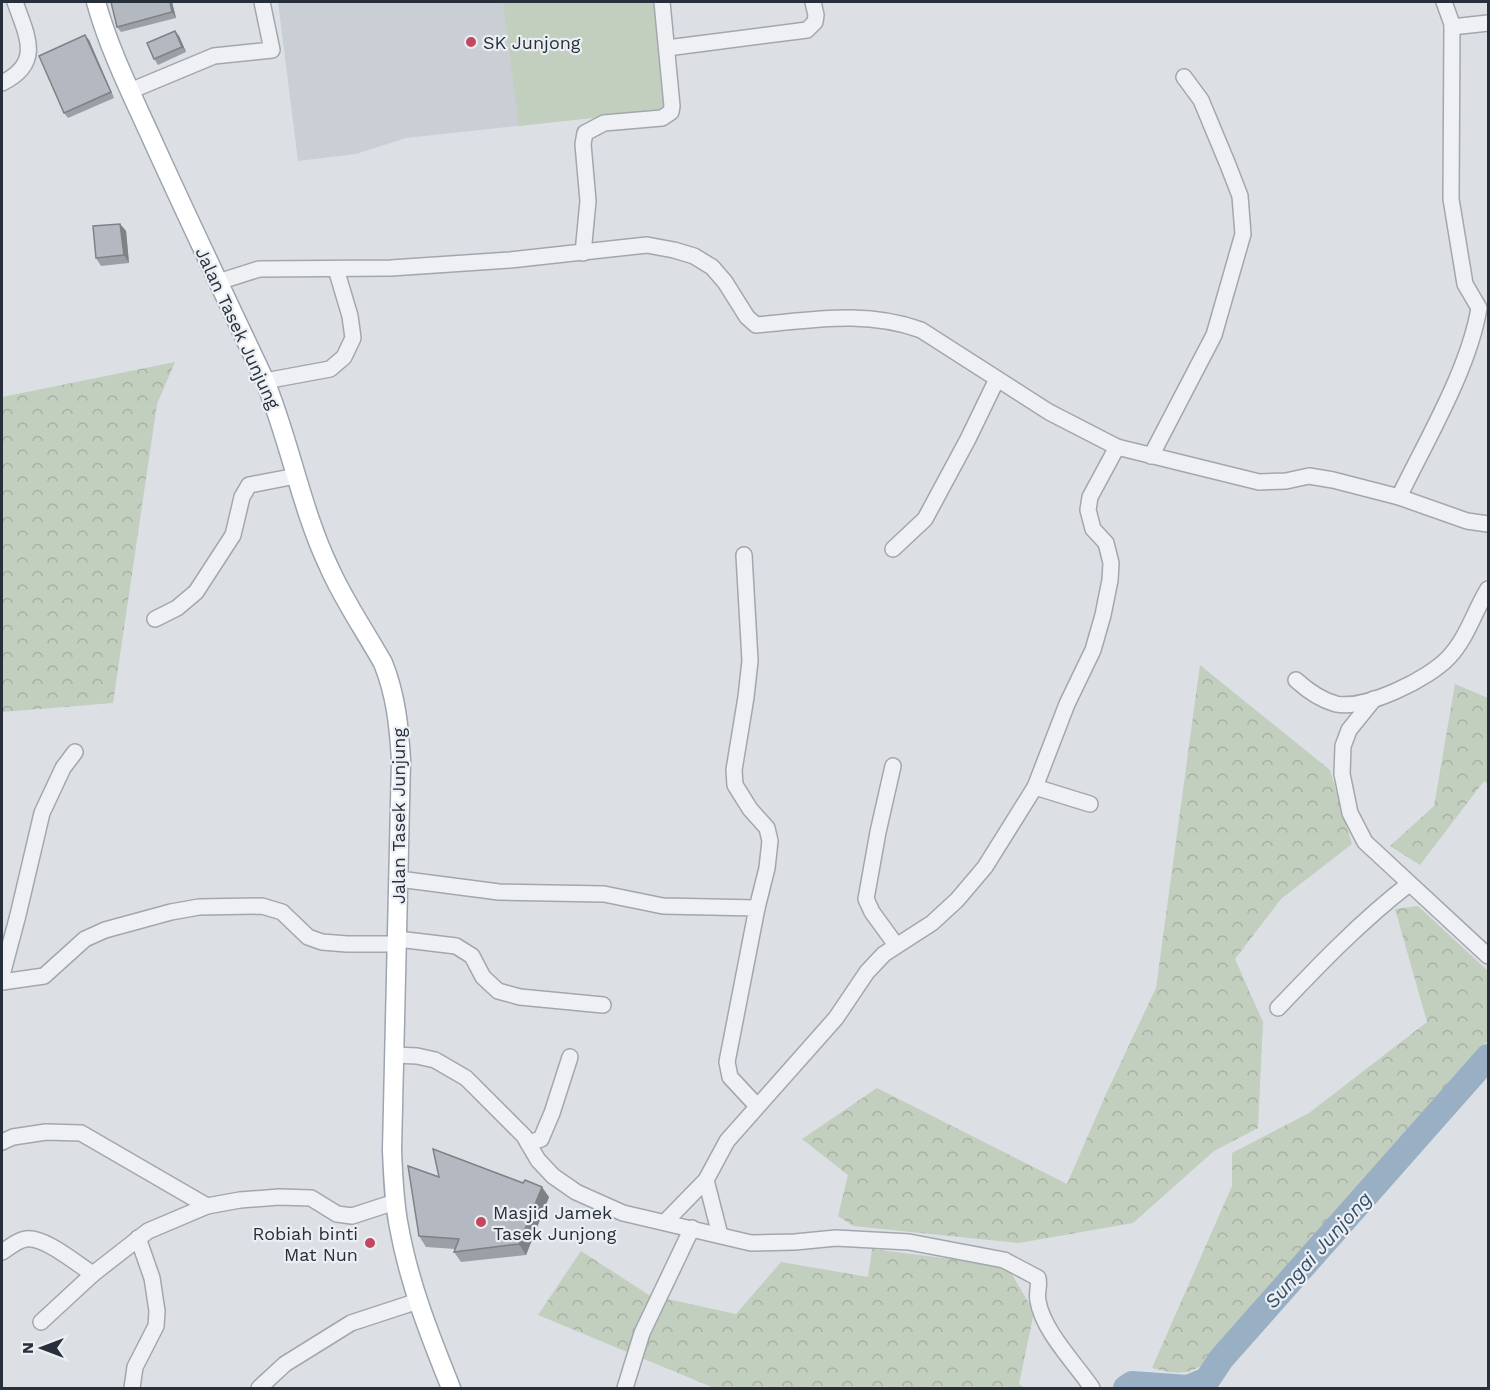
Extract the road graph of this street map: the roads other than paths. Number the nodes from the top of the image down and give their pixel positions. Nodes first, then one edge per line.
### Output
1 (15, 2) edge
2 (96, 2) edge
3 (262, 2) edge
4 (662, 2) edge
5 (813, 2) edge
6 (1444, 2) edge
7 (1488, 23) edge
8 (1452, 27) junction
9 (667, 48) junction
10 (1184, 77) dead end
11 (2, 83) edge
12 (130, 91) junction
13 (583, 253) junction
14 (336, 269) junction
15 (218, 282) junction
16 (997, 379) junction
17 (265, 381) junction
18 (1117, 447) junction
19 (1151, 456) junction
20 (297, 476) junction
21 (1399, 497) junction
22 (1488, 525) edge
23 (893, 549) dead end
24 (744, 555) dead end
25 (1488, 590) edge
26 (155, 619) dead end
27 (1296, 680) dead end
28 (1374, 699) junction
29 (75, 752) dead end
30 (893, 766) dead end
31 (1035, 787) junction
32 (1090, 804) dead end
33 (399, 879) junction
34 (1410, 884) junction
35 (757, 908) junction
36 (398, 941) junction
37 (896, 945) junction
38 (1488, 956) edge
39 (2, 975) edge
40 (2, 982) edge
41 (603, 1005) dead end
42 (1278, 1008) dead end
43 (394, 1055) junction
44 (570, 1057) dead end
45 (758, 1106) junction
46 (2, 1142) edge
47 (528, 1143) junction
48 (706, 1180) junction
49 (395, 1202) junction
50 (207, 1206) junction
51 (665, 1222) junction
52 (692, 1228) junction
53 (720, 1235) junction
54 (138, 1238) junction
55 (2, 1252) edge
56 (93, 1274) junction
57 (418, 1301) junction
58 (41, 1322) dead end
59 (1090, 1385) edge
60 (132, 1389) edge
61 (259, 1389) edge
62 (451, 1389) edge
63 (625, 1389) edge

1 - 11 street
2 - 12 main road, Jalan Tasek Junjung
3 - 12 street
4 - 9 street
5 - 9 street
6 - 8 street
7 - 8 street
8 - 21 street
9 - 13 street
10 - 19 street
12 - 15 main road, Jalan Tasek Junjung
13 - 14 street
13 - 16 street
14 - 15 street
14 - 17 street
15 - 17 main road, Jalan Tasek Junjung
16 - 18 street
16 - 23 street
17 - 20 main road, Jalan Tasek Junjung
18 - 19 street
18 - 31 street
19 - 21 street
20 - 26 street
20 - 33 main road, Jalan Tasek Junjung
21 - 22 street
24 - 35 street
25 - 28 street
27 - 28 street
28 - 34 street
29 - 39 street
30 - 37 street
31 - 32 street
31 - 37 street
33 - 35 street
33 - 36 main road, Jalan Tasek Junjung
34 - 38 street
34 - 42 street
35 - 45 street
36 - 40 street
36 - 41 street
36 - 43 main road, Jalan Tasek Junjung
37 - 45 street
43 - 47 street
43 - 49 main road, Jalan Tasek Junjung
44 - 47 street
45 - 48 street
46 - 50 street
47 - 51 street
48 - 51 street
48 - 53 street
49 - 50 street
49 - 57 main road, Jalan Tasek Junjung
50 - 54 street
51 - 52 street
52 - 53 street
52 - 63 street
53 - 59 street
54 - 56 street
54 - 60 street
55 - 56 street
56 - 58 street
57 - 61 street
57 - 62 main road, Jalan Tasek Junjung

